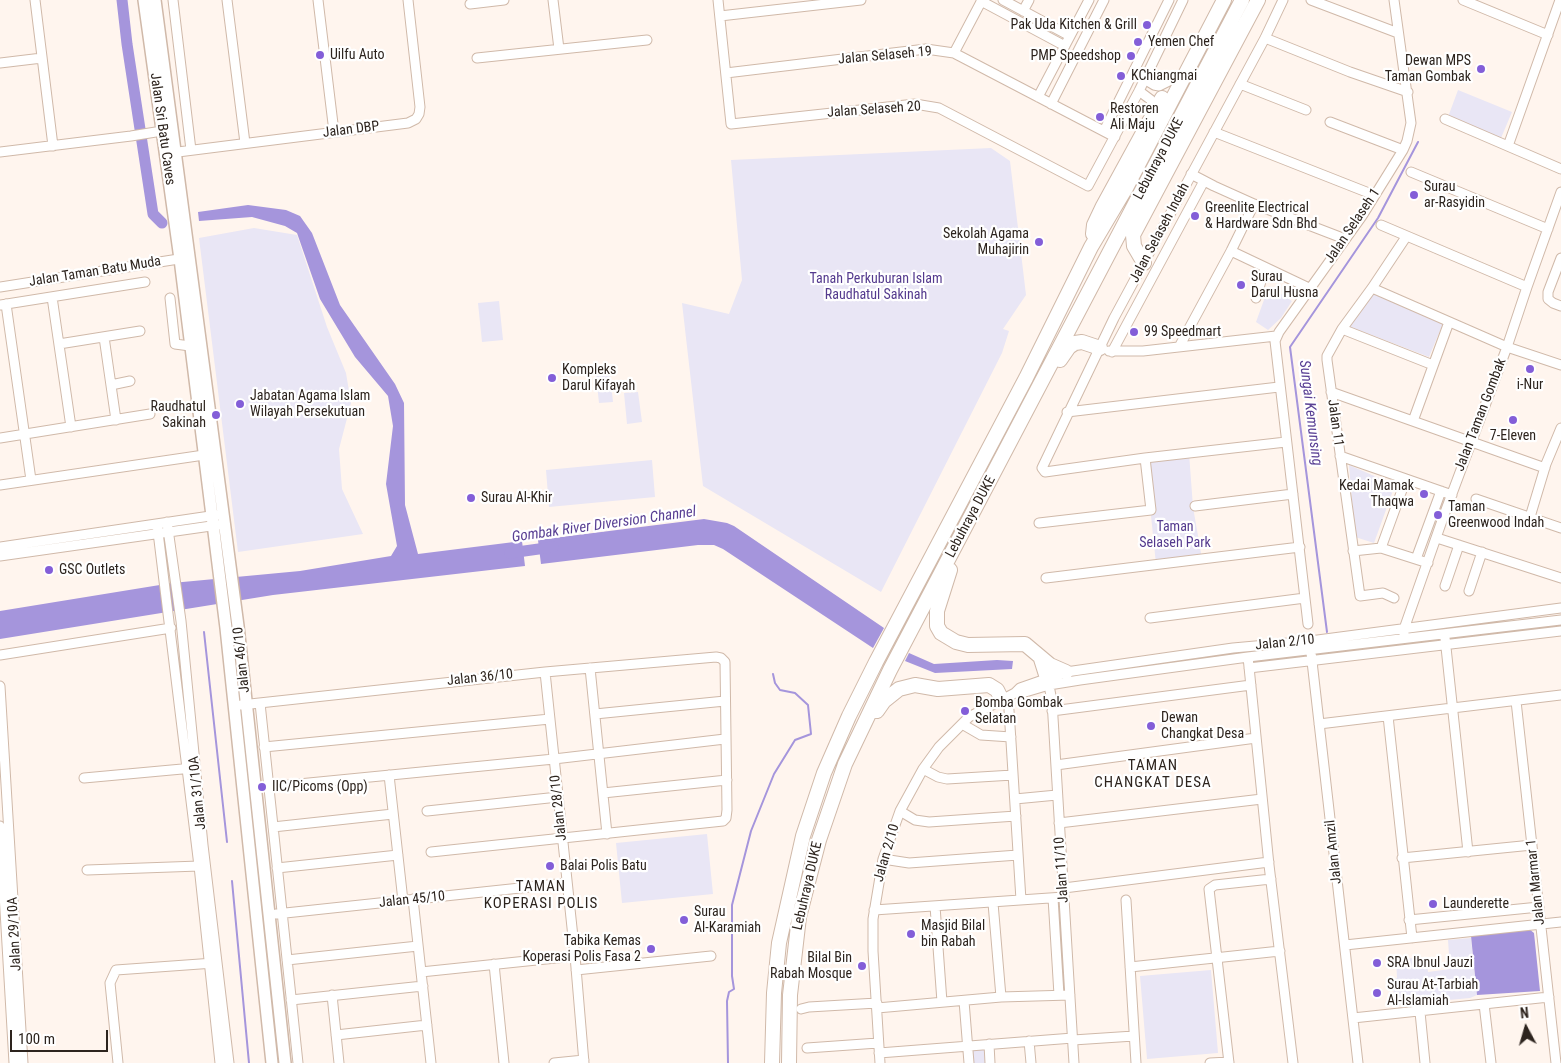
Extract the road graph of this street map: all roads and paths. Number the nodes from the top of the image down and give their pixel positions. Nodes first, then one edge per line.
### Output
1 (35, 0) edge
2 (144, 0) edge
3 (155, 0) edge
4 (173, 0) edge
5 (227, 0) edge
6 (318, 0) edge
7 (408, 0) edge
8 (504, 0) edge
9 (553, 0) edge
10 (718, 0) edge
11 (861, 0) edge
12 (1003, 0) edge
13 (1029, 0) edge
14 (1089, 0) edge
15 (1104, 0) edge
16 (1168, 0) edge
17 (1184, 0) edge
18 (1216, 0) edge
19 (1224, 0) edge
20 (1242, 0) edge
21 (1258, 0) edge
22 (1283, 0) edge
23 (1311, 0) edge
24 (1394, 0) edge
25 (1464, 0) edge
26 (1560, 0) edge
27 (981, 1) edge
28 (470, 4) dead end
29 (1023, 11) junction
30 (720, 16) junction
31 (1398, 33) junction
32 (1548, 34) junction
33 (1070, 36) junction
34 (1265, 38) junction
35 (647, 40) dead end
36 (1065, 46) junction
37 (559, 50) junction
38 (954, 53) junction
39 (42, 58) junction
40 (477, 58) dead end
41 (0, 63) edge
42 (726, 73) junction
43 (1144, 79) junction
44 (1173, 79) junction
45 (1240, 84) junction
46 (1138, 91) junction
47 (1408, 92) junction
48 (1038, 97) junction
49 (1051, 104) junction
50 (1306, 110) dead end
51 (1154, 114) junction
52 (1446, 119) dead end
53 (1330, 122) dead end
54 (162, 131) junction
55 (1104, 131) junction
56 (334, 132) junction
57 (1214, 132) junction
58 (1115, 137) junction
59 (245, 143) junction
60 (53, 146) junction
61 (1508, 146) junction
62 (191, 150) junction
63 (1403, 150) junction
64 (0, 152) edge
65 (171, 152) junction
66 (1561, 168) edge
67 (1411, 172) dead end
68 (1191, 174) junction
69 (1204, 181) junction
70 (1561, 192) edge
71 (1374, 196) junction
72 (1254, 204) junction
73 (1380, 225) dead end
74 (1548, 229) junction
75 (1406, 237) junction
76 (1345, 239) junction
77 (1091, 247) junction
78 (1231, 252) junction
79 (185, 258) junction
80 (1561, 258) edge
81 (1144, 263) junction
82 (1265, 268) junction
83 (145, 282) dead end
84 (0, 287) edge
85 (1527, 287) junction
86 (1309, 288) junction
87 (1372, 288) junction
88 (52, 297) junction
89 (170, 298) dead end
90 (1256, 298) dead end
91 (3, 304) edge
92 (1561, 306) edge
93 (1449, 322) junction
94 (1342, 329) junction
95 (140, 331) dead end
96 (1276, 336) junction
97 (104, 337) junction
98 (59, 344) junction
99 (190, 346) junction
100 (1179, 347) junction
101 (1507, 347) junction
102 (1106, 350) junction
103 (1433, 365) junction
104 (1561, 365) edge
105 (130, 381) dead end
106 (111, 385) junction
107 (1279, 387) junction
108 (1331, 392) junction
109 (1030, 405) junction
110 (1067, 412) junction
111 (150, 414) dead end
112 (116, 420) junction
113 (1413, 421) junction
114 (71, 427) junction
115 (1561, 428) edge
116 (25, 434) junction
117 (0, 438) edge
118 (1286, 442) junction
119 (1471, 442) junction
120 (204, 454) junction
121 (1340, 456) junction
122 (1145, 458) junction
123 (1545, 468) junction
124 (1406, 479) junction
125 (31, 480) junction
126 (0, 485) edge
127 (1440, 491) junction
128 (1293, 494) junction
129 (1452, 495) junction
130 (1476, 499) dead end
131 (1196, 506) dead end
132 (1530, 517) junction
133 (218, 520) junction
134 (162, 523) junction
135 (1039, 523) dead end
136 (1561, 528) edge
137 (164, 533) junction
138 (962, 533) junction
139 (1436, 538) junction
140 (1458, 545) junction
141 (0, 547) edge
142 (1300, 547) junction
143 (1381, 548) junction
144 (1353, 551) junction
145 (1482, 552) junction
146 (0, 556) edge
147 (1416, 559) junction
148 (1428, 563) junction
149 (1046, 578) dead end
150 (1561, 578) edge
151 (1445, 586) dead end
152 (1469, 591) dead end
153 (1305, 598) junction
154 (1394, 598) dead end
155 (1561, 608) edge
156 (230, 612) junction
157 (1150, 618) dead end
158 (1561, 620) edge
159 (1308, 624) dead end
160 (171, 626) junction
161 (1561, 631) edge
162 (1444, 633) junction
163 (1404, 634) junction
164 (1446, 644) junction
165 (1310, 646) junction
166 (0, 655) edge
167 (1248, 658) junction
168 (1042, 659) junction
169 (1312, 661) junction
170 (590, 668) junction
171 (1249, 668) junction
172 (545, 672) junction
173 (1068, 677) junction
174 (1048, 682) junction
175 (1250, 685) junction
176 (0, 686) edge
177 (1033, 690) junction
178 (1561, 695) edge
179 (725, 701) junction
180 (1009, 701) junction
181 (1052, 701) junction
182 (1516, 701) junction
183 (260, 703) junction
184 (246, 705) junction
185 (234, 706) junction
186 (1452, 708) junction
187 (1052, 710) junction
188 (594, 714) junction
189 (1388, 716) junction
190 (550, 719) junction
191 (962, 724) junction
192 (1319, 724) junction
193 (1011, 736) junction
194 (1256, 738) junction
195 (725, 739) junction
196 (264, 747) junction
197 (853, 749) junction
198 (599, 753) junction
199 (554, 759) junction
200 (1056, 765) junction
201 (191, 768) junction
202 (923, 769) junction
203 (389, 775) junction
204 (1013, 775) junction
205 (84, 778) dead end
206 (727, 780) junction
207 (268, 787) junction
208 (603, 793) junction
209 (1058, 795) junction
210 (558, 797) junction
211 (1015, 799) junction
212 (1262, 799) junction
213 (427, 811) dead end
214 (900, 811) junction
215 (394, 814) junction
216 (1016, 816) junction
217 (1059, 823) junction
218 (0, 826) edge
219 (273, 827) junction
220 (607, 834) junction
221 (562, 838) junction
222 (1532, 845) junction
223 (431, 852) dead end
224 (1468, 852) junction
225 (398, 855) junction
226 (1018, 856) junction
227 (1402, 858) junction
228 (883, 859) junction
229 (1269, 863) junction
230 (199, 866) junction
231 (277, 868) junction
232 (87, 870) dead end
233 (1271, 880) junction
234 (567, 883) junction
235 (1064, 893) junction
236 (1053, 898) junction
237 (413, 899) junction
238 (403, 900) junction
239 (1021, 900) junction
240 (1126, 900) dead end
241 (993, 903) junction
242 (934, 906) junction
243 (1539, 907) junction
244 (874, 910) junction
245 (282, 913) junction
246 (257, 915) junction
247 (269, 915) junction
248 (1409, 920) junction
249 (1561, 922) edge
250 (1541, 924) junction
251 (1412, 938) junction
252 (1345, 945) junction
253 (418, 946) junction
254 (1280, 951) junction
255 (575, 956) junction
256 (711, 956) dead end
257 (1217, 957) junction
258 (287, 960) junction
259 (213, 963) junction
260 (494, 964) junction
261 (1130, 967) junction
262 (576, 970) junction
263 (421, 972) junction
264 (422, 986) junction
265 (332, 995) junction
266 (1059, 995) junction
267 (1070, 995) junction
268 (1001, 997) junction
269 (1549, 997) junction
270 (291, 1000) junction
271 (964, 1001) junction
272 (942, 1002) junction
273 (1484, 1004) junction
274 (877, 1005) junction
275 (801, 1009) dead end
276 (1420, 1012) junction
277 (1353, 1018) junction
278 (427, 1025) junction
279 (336, 1035) junction
280 (1134, 1036) junction
281 (1073, 1039) junction
282 (1029, 1041) junction
283 (989, 1044) junction
284 (968, 1046) junction
285 (808, 1048) dead end
286 (879, 1048) junction
287 (584, 1061) edge
288 (1229, 1062) edge
289 (14, 1063) edge
290 (23, 1063) edge
291 (118, 1063) edge
292 (220, 1063) edge
293 (229, 1063) edge
294 (272, 1063) edge
295 (285, 1063) edge
296 (298, 1063) edge
297 (339, 1063) edge
298 (431, 1063) edge
299 (504, 1063) edge
300 (554, 1063) edge
301 (772, 1063) edge
302 (789, 1063) edge
303 (880, 1063) edge
304 (969, 1063) edge
305 (990, 1063) edge
306 (1031, 1063) edge
307 (1074, 1063) edge
308 (1136, 1063) edge
309 (1210, 1063) edge
310 (1294, 1063) edge
311 (1358, 1063) edge
312 (1425, 1063) edge
313 (1491, 1063) edge
314 (1556, 1063) edge

1 - 39 street
2 - 54 main road, Jalan Sri Batu Caves
3 - 65 main road, Jalan Sri Batu Caves
4 - 62 street
5 - 59 street
6 - 56 street
7 - 56 street, Jalan DBP
8 - 28 street
9 - 37 street
10 - 30 street
11 - 30 street
12 - 29 street
13 - 29 street
14 - 33 street
15 - 49 street
16 - 55 street
17 - 43 street
18 - 44 highway
19 - 77 highway, Lebuhraya DUKE
20 - 109 highway, Lebuhraya DUKE
21 - 81 highway
22 - 34 street, Jalan Selaseh Indah
23 - 31 street
24 - 31 street, Jalan Selaseh 1
25 - 32 street
26 - 32 street
27 - 36 street
27 - 38 street
29 - 33 street
30 - 42 street
31 - 47 street, Jalan Selaseh 1
32 - 61 street
33 - 36 street
34 - 45 street, Jalan Selaseh Indah
34 - 47 street
35 - 37 street
36 - 48 street
37 - 40 street
38 - 42 street, Jalan Selaseh 19
38 - 48 street, Jalan Selaseh 19
39 - 41 street
39 - 60 street
42 - 58 street, Jalan Selaseh 20
43 - 44 street
43 - 46 street
44 - 51 highway
45 - 50 street
45 - 57 street, Jalan Selaseh Indah
46 - 51 street
46 - 58 street
47 - 63 street, Jalan Selaseh 1
48 - 49 street, Jalan Selaseh 19
49 - 55 street, Jalan Selaseh 19
51 - 77 highway
52 - 61 street
53 - 63 street
54 - 60 street
54 - 65 main road, Jalan Sri Batu Caves
55 - 58 street, Jalan Selaseh 19
56 - 59 street, Jalan DBP
57 - 68 street, Jalan Selaseh Indah
57 - 71 street
59 - 62 street, Jalan DBP
60 - 64 street
61 - 66 street
62 - 65 street, Jalan DBP
63 - 71 street, Jalan Selaseh 1
65 - 79 main road, Jalan Sri Batu Caves
67 - 74 street
68 - 69 street
68 - 81 street, Jalan Selaseh Indah
69 - 72 street
69 - 102 street, Jalan Selaseh Indah
70 - 74 street, Jalan Taman Gombak
71 - 76 street, Jalan Selaseh 1
72 - 76 street
72 - 78 street
73 - 75 street
74 - 85 street, Jalan Taman Gombak
75 - 85 street
75 - 87 street, Jalan 11
76 - 86 street, Jalan Selaseh 1
77 - 301 highway, Lebuhraya DUKE
78 - 82 street
78 - 100 street
79 - 84 street, Jalan Taman Batu Muda
79 - 99 main road, Jalan 46/10
79 - 133 main road, Jalan 46/10
80 - 92 street
81 - 102 street, Jalan Selaseh Indah
82 - 86 street
82 - 90 street
83 - 88 street
85 - 101 street, Jalan Taman Gombak
86 - 96 street, Jalan Selaseh 1
87 - 93 street
87 - 94 street, Jalan 11
88 - 91 street
88 - 98 street
89 - 99 street
91 - 116 street
93 - 101 street
93 - 103 street
94 - 103 street
94 - 108 street, Jalan 11
95 - 97 street
96 - 100 street
96 - 107 street
97 - 98 street
97 - 106 street
98 - 114 street
99 - 120 main road, Jalan 46/10
100 - 102 street
101 - 104 street
101 - 119 street, Jalan Taman Gombak
102 - 109 highway
102 - 110 street, Jalan Selaseh Indah
103 - 113 street
105 - 106 street
106 - 112 street
107 - 110 street
107 - 118 street
108 - 113 street
108 - 121 street, Jalan 11
109 - 138 highway, Lebuhraya DUKE
110 - 122 street, Jalan Selaseh Indah
111 - 112 street
112 - 114 street
113 - 119 street
114 - 116 street
115 - 123 street
116 - 117 street
116 - 125 street
118 - 122 street
118 - 128 street
119 - 123 street
119 - 129 street, Jalan Taman Gombak
120 - 125 street
120 - 133 main road, Jalan 46/10
121 - 124 street
121 - 144 street, Jalan 11
122 - 135 street
123 - 132 street
124 - 127 street
124 - 143 street
125 - 126 street
127 - 129 street
127 - 147 street
128 - 131 street
128 - 142 street
129 - 139 street, Jalan Taman Gombak
130 - 132 street
132 - 136 street
133 - 134 street
133 - 137 street
133 - 156 main road, Jalan 46/10
134 - 137 street, Jalan 31/10A
134 - 141 street
137 - 146 street
137 - 160 street, Jalan 31/10A
137 - 201 street, Jalan 31/10A
138 - 168 highway
138 - 197 highway, Lebuhraya DUKE
139 - 140 street
139 - 148 street, Jalan Taman Gombak
140 - 145 street
140 - 151 street
142 - 149 street
142 - 153 street
143 - 144 street
143 - 147 street
144 - 154 street, Jalan 11
145 - 150 street
145 - 152 street
147 - 148 street
148 - 163 street, Jalan Taman Gombak
153 - 157 street
153 - 159 street
155 - 163 street, Jalan 2/10
156 - 184 main road, Jalan 46/10
156 - 185 main road, Jalan 46/10
158 - 162 street, Jalan 2/10
160 - 166 street
160 - 201 street, Jalan 31/10A
161 - 164 street
162 - 163 street, Jalan 2/10
162 - 164 street
163 - 165 street, Jalan 2/10
164 - 169 street
164 - 186 street
165 - 167 street, Jalan 2/10
165 - 169 street, Jalan Amzil
165 - 173 street, Jalan 2/10
167 - 171 street
167 - 173 street, Jalan 2/10
168 - 173 highway
168 - 174 highway
169 - 171 street
169 - 192 street, Jalan Amzil
170 - 172 street, Jalan 36/10
170 - 179 street, Jalan 36/10
170 - 188 street
171 - 175 street
172 - 183 street, Jalan 36/10
172 - 190 street, Jalan 28/10
173 - 174 street, Jalan 2/10
173 - 181 street
174 - 177 street, Jalan 2/10
174 - 180 street, Jalan 2/10
174 - 181 street, Jalan 11/10
175 - 187 street
175 - 194 street
176 - 290 street, Jalan 29/10A
177 - 180 street, Jalan 2/10
177 - 181 street
178 - 182 street
179 - 188 street
179 - 195 street
180 - 191 street, Jalan 2/10
180 - 193 street
180 - 197 highway
181 - 187 street, Jalan 11/10
182 - 186 street
182 - 222 street, Jalan Marmar 1
183 - 184 street, Jalan 36/10
183 - 196 street, Jalan 46/10
184 - 185 street, Jalan 36/10
184 - 247 main road, Jalan 46/10
185 - 246 main road, Jalan 46/10
186 - 189 street
186 - 224 street
187 - 200 street, Jalan 11/10
188 - 198 street
189 - 192 street
189 - 227 street
190 - 196 street
190 - 199 street, Jalan 28/10
191 - 193 street
191 - 202 street, Jalan 2/10
192 - 252 street, Jalan Amzil
193 - 204 street
194 - 200 street
194 - 212 street
195 - 198 street
195 - 206 street
196 - 207 street, Jalan 46/10
197 - 302 highway, Lebuhraya DUKE
198 - 199 street
198 - 208 street
199 - 203 street
199 - 210 street, Jalan 28/10
200 - 209 street, Jalan 11/10
201 - 205 street
201 - 230 street, Jalan 31/10A
201 - 259 street, Jalan 31/10A
202 - 204 street
202 - 214 street, Jalan 2/10
203 - 207 street
203 - 215 street
204 - 211 street
206 - 208 street
206 - 220 street
207 - 219 street, Jalan 46/10
208 - 220 street
209 - 211 street
209 - 217 street, Jalan 11/10
210 - 213 street
210 - 221 street, Jalan 28/10
211 - 216 street
212 - 217 street
212 - 229 street
214 - 216 street
214 - 228 street, Jalan 2/10
215 - 219 street
215 - 225 street
216 - 226 street
217 - 235 street, Jalan 11/10
218 - 289 street, Jalan 29/10A
219 - 231 street, Jalan 46/10
220 - 221 street
221 - 223 street
221 - 234 street, Jalan 28/10
222 - 224 street
222 - 243 street, Jalan Marmar 1
224 - 227 street
225 - 231 street
225 - 238 street
226 - 228 street
226 - 239 street
227 - 248 street
228 - 244 street, Jalan 2/10
229 - 233 street
229 - 235 street
230 - 232 street
230 - 259 street, Jalan 31/10A
231 - 245 street, Jalan 46/10
233 - 254 street
233 - 257 street
234 - 237 street, Jalan 45/10
234 - 255 street, Jalan 28/10
235 - 236 street
235 - 267 street, Jalan 11/10
236 - 239 street
236 - 266 street
237 - 238 street, Jalan 45/10
237 - 253 street
238 - 245 street, Jalan 45/10
239 - 241 street
240 - 261 street
241 - 242 street
241 - 268 street
242 - 244 street
242 - 272 street
243 - 248 street
243 - 250 street, Jalan Marmar 1
244 - 274 street, Jalan 2/10
245 - 247 street, Jalan 45/10
245 - 258 street, Jalan 46/10
246 - 247 street, Jalan 45/10
246 - 294 main road, Jalan 46/10
247 - 295 main road, Jalan 46/10
248 - 251 street
249 - 250 street
250 - 251 street
250 - 269 street, Jalan Marmar 1
251 - 252 street
252 - 277 street, Jalan Amzil
253 - 258 street
253 - 263 street
254 - 257 street
254 - 310 street
255 - 260 street
255 - 262 street, Jalan 28/10
256 - 262 street
257 - 261 street
257 - 288 street
258 - 270 street, Jalan 46/10
259 - 291 street
259 - 292 street, Jalan 31/10A
259 - 293 street, Jalan 31/10A
260 - 263 street
260 - 299 street
261 - 280 street
262 - 287 street, Jalan 28/10
263 - 264 street
264 - 265 street
264 - 278 street
265 - 270 street
265 - 279 street
266 - 267 street
266 - 268 street
267 - 281 street, Jalan 11/10
268 - 271 street
269 - 273 street
269 - 314 street, Jalan Marmar 1
270 - 296 street, Jalan 46/10
271 - 272 street
271 - 284 street
272 - 274 street
273 - 276 street
273 - 313 street
274 - 275 street
274 - 286 street, Jalan 2/10
276 - 277 street
276 - 312 street
277 - 311 street, Jalan Amzil
278 - 279 street
278 - 298 street
279 - 297 street
280 - 281 street
280 - 308 street
281 - 282 street
281 - 307 street, Jalan 11/10
282 - 283 street
282 - 306 street
283 - 284 street
283 - 305 street
284 - 286 street
284 - 304 street
285 - 286 street
286 - 303 street, Jalan 2/10
287 - 300 street
288 - 309 street

